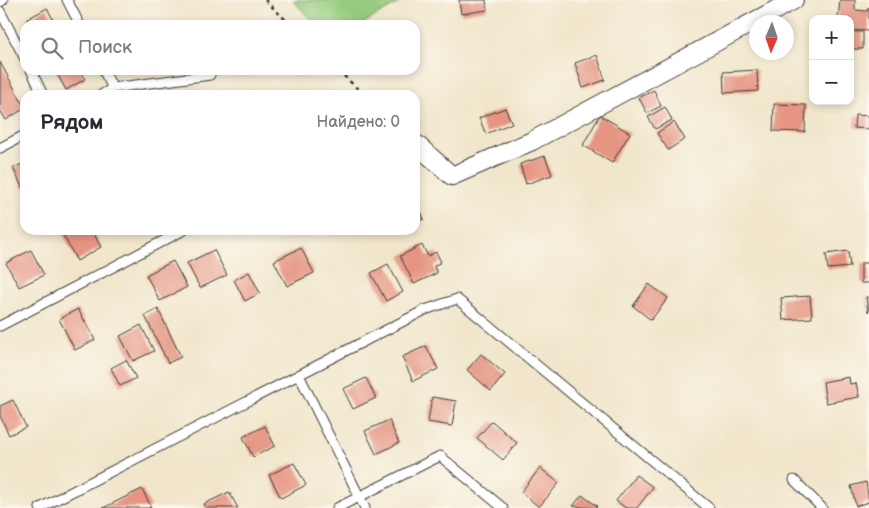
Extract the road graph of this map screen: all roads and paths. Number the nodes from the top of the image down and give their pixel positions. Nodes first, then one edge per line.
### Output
1 (3, 0) edge
2 (67, 0) edge
3 (265, 0) edge
4 (794, 0) edge
5 (0, 2) edge
6 (0, 11) edge
7 (77, 20) edge
8 (286, 20) edge
9 (20, 49) edge
10 (33, 75) edge
11 (106, 75) edge
12 (210, 75) dead end
13 (343, 75) edge
14 (113, 88) junction
15 (41, 90) edge
16 (110, 90) edge
17 (359, 90) edge
18 (20, 138) edge
19 (420, 147) edge
20 (0, 148) edge
21 (174, 235) edge
22 (0, 326) edge
23 (299, 375) junction
24 (794, 480) dead end
25 (359, 497) junction
26 (40, 508) edge
27 (337, 508) edge
28 (365, 508) edge
29 (503, 508) edge
30 (709, 508) edge
31 (822, 508) edge

1 - 5 lane
2 - 7 lane
3 - 8 path
4 - 19 street
6 - 9 lane
10 - 15 lane
11 - 14 lane
12 - 14 lane
13 - 17 path
14 - 16 lane
18 - 20 lane
21 - 22 lane
23 - 25 lane
23 - 26 lane
23 - 30 lane
24 - 31 lane
25 - 27 lane
25 - 28 lane
25 - 29 lane

